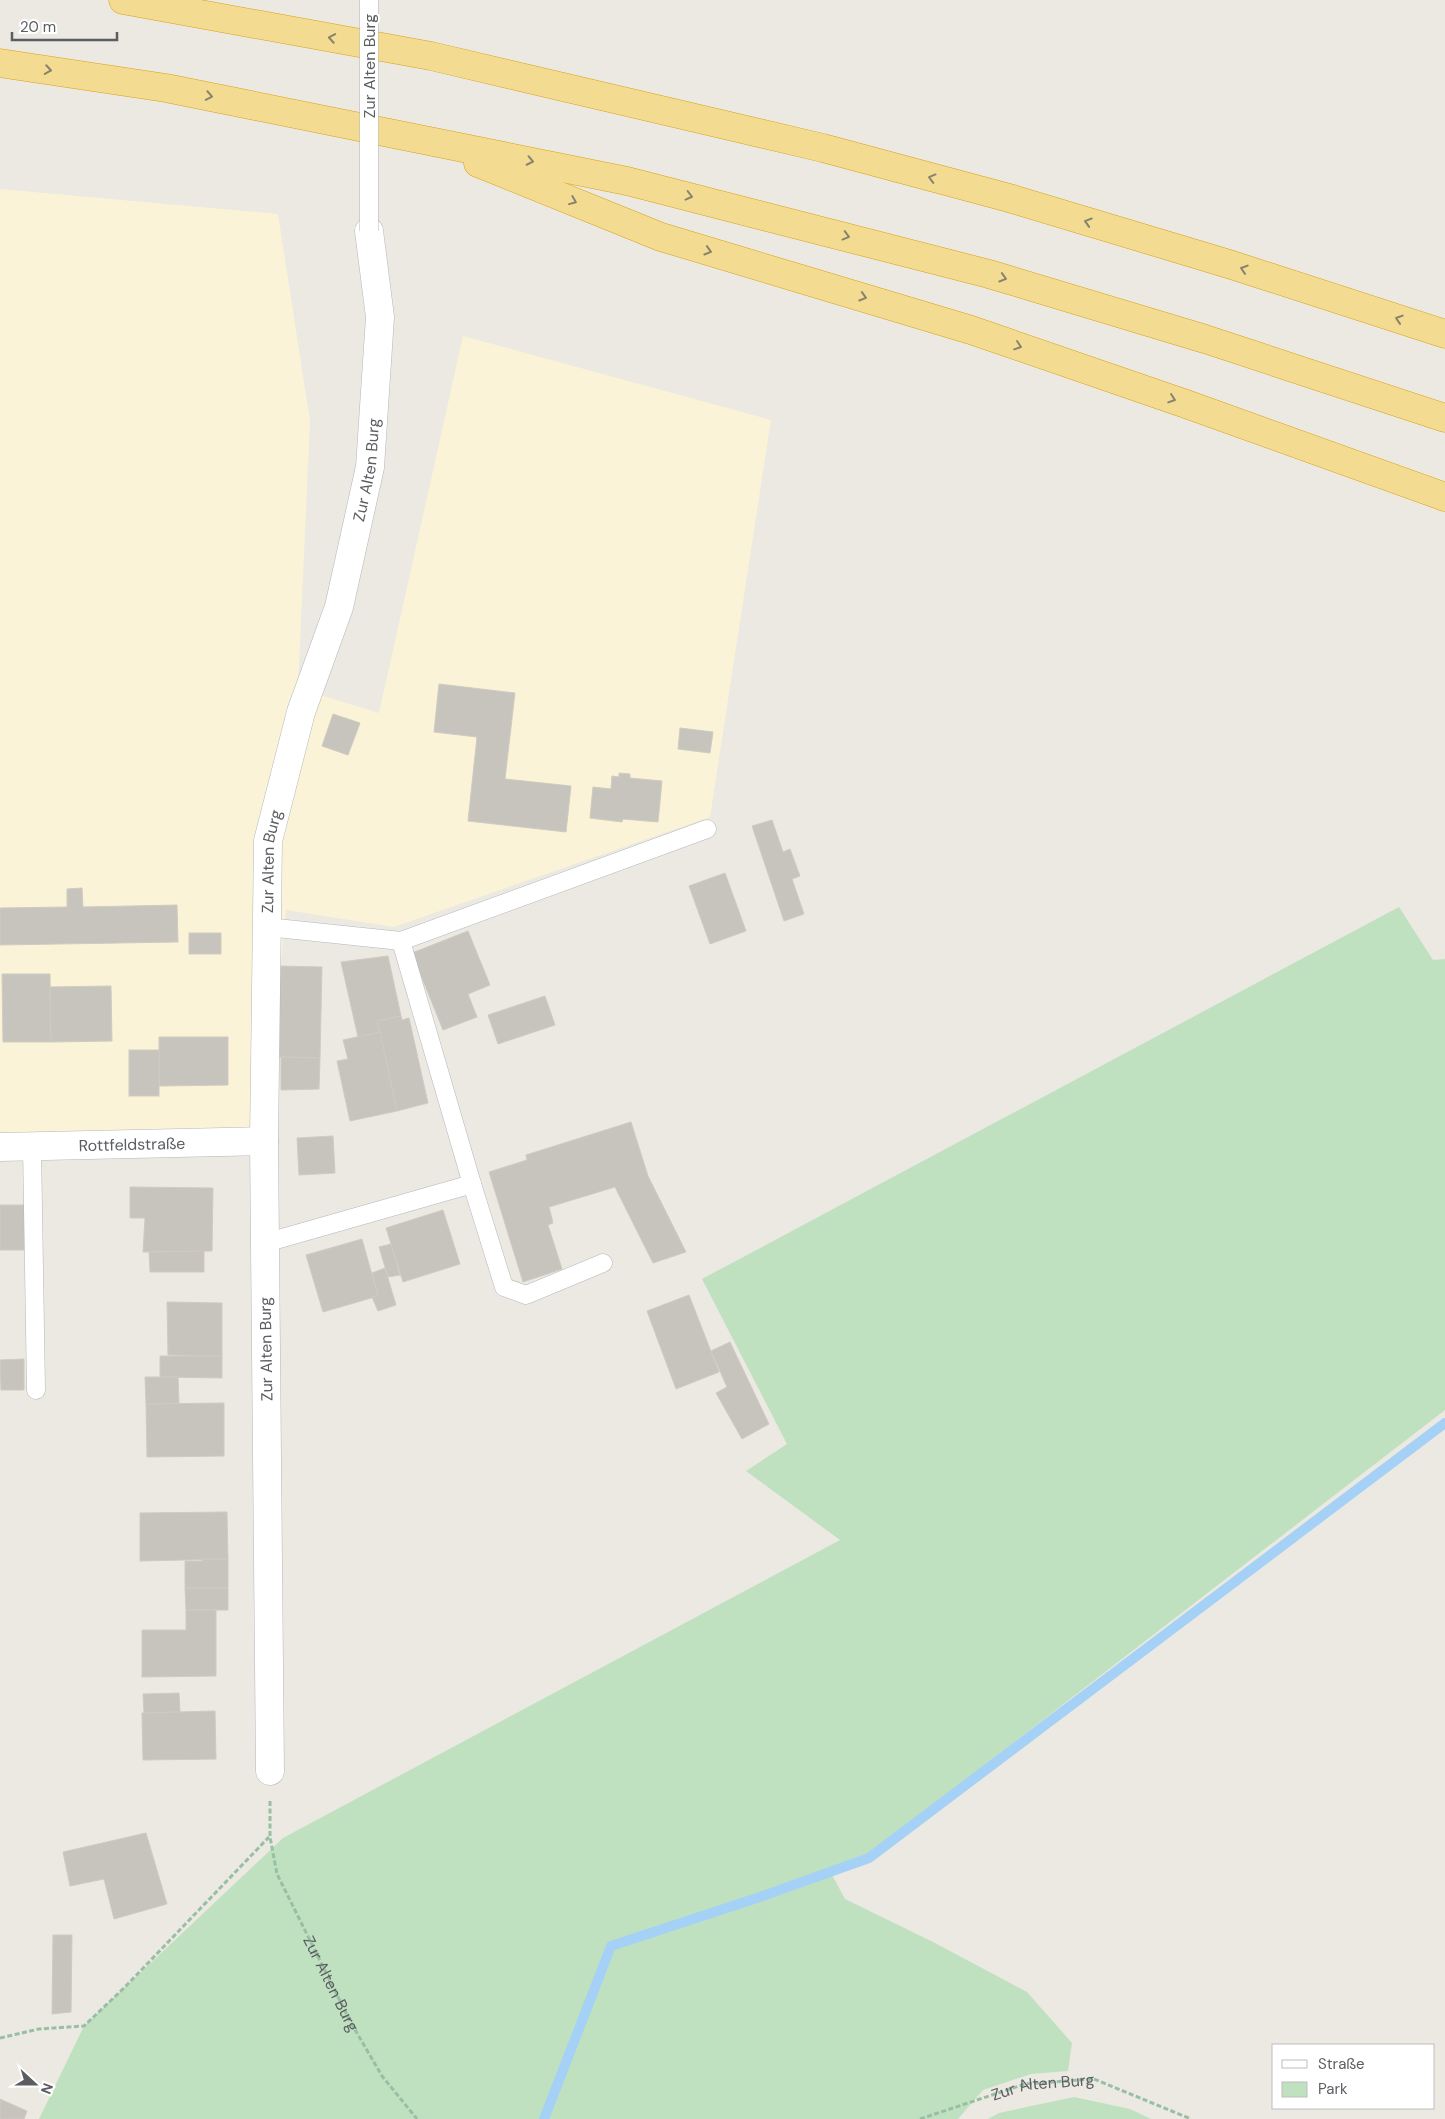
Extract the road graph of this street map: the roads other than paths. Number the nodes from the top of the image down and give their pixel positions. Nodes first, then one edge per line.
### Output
1 (123, 0) edge
2 (370, 0) edge
3 (0, 63) edge
4 (414, 137) junction
5 (370, 231) joint
6 (1445, 334) edge
7 (1445, 418) edge
8 (1403, 483) junction
9 (1445, 497) edge
10 (1445, 504) edge
11 (707, 829) dead end
12 (267, 927) junction
13 (401, 941) junction
14 (264, 1142) junction
15 (0, 1147) edge
16 (32, 1147) junction
17 (472, 1184) junction
18 (265, 1243) junction
19 (604, 1263) dead end
20 (36, 1390) dead end
21 (270, 1771) dead end

6 -> 1 highway
2 - 5 lane, Zur Alten Burg, bridge
3 -> 4 highway
4 -> 7 highway
4 -> 8 highway
5 - 12 street, Zur Alten Burg
8 - 9 highway
8 - 10 highway
11 - 13 lane, Zur Alten Burg
12 - 13 lane, Zur Alten Burg
12 - 14 street, Zur Alten Burg
13 - 17 lane
14 - 16 street, Rottfeldstraße
14 - 18 street, Zur Alten Burg
15 - 16 street, Rottfeldstraße
16 - 20 lane
17 - 18 lane
17 - 19 lane
18 - 21 street, Zur Alten Burg

